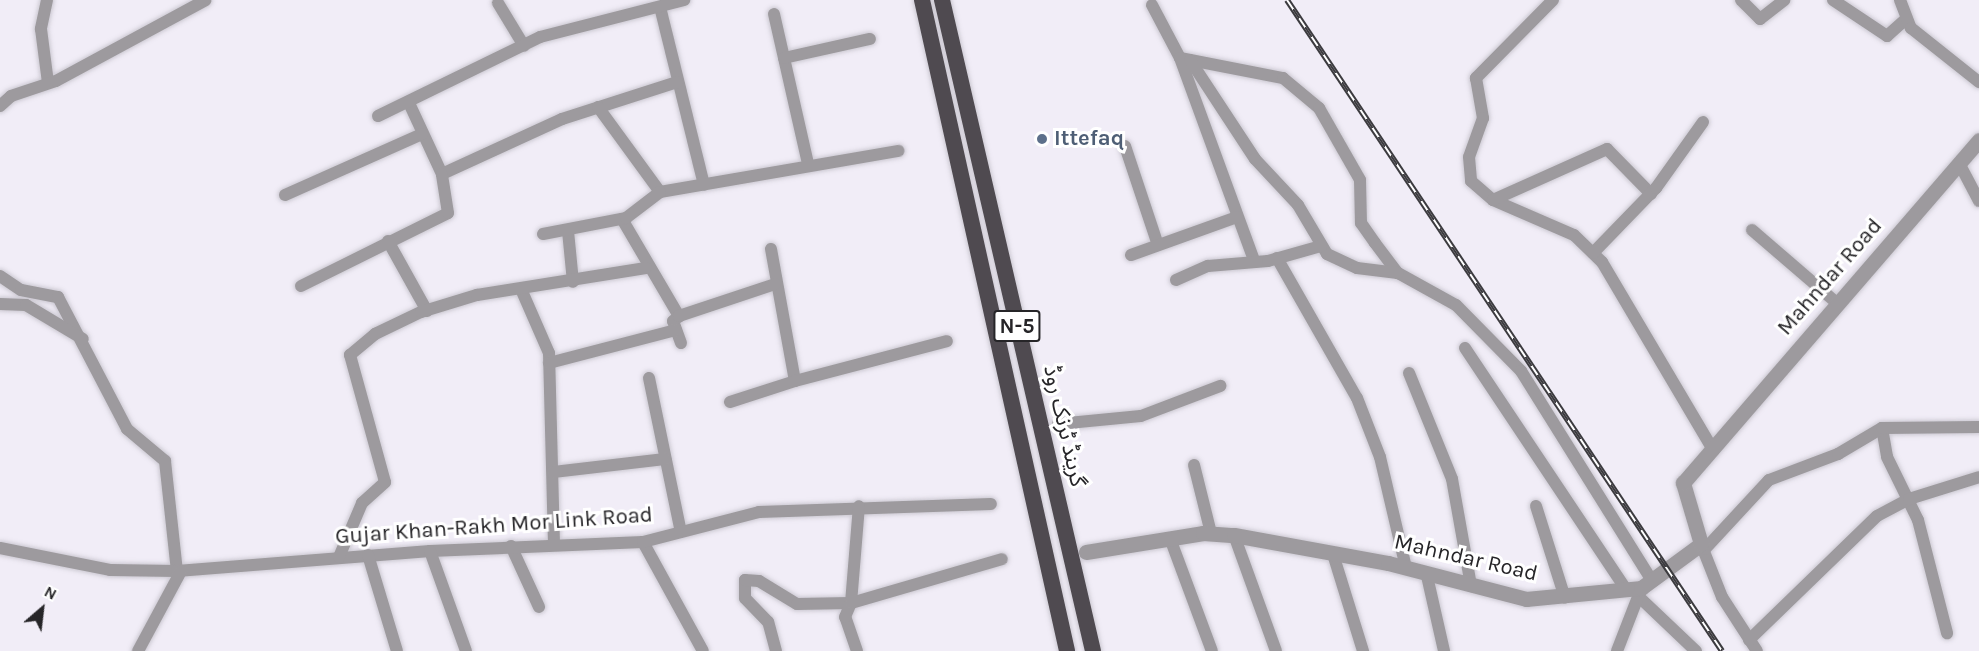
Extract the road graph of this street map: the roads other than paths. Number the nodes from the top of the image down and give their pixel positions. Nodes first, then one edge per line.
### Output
1 (47, 0) edge
2 (684, 0) edge
3 (922, 0) edge
4 (942, 0) edge
5 (1553, 0) edge
6 (1741, 0) edge
7 (1784, 0) edge
8 (1833, 0) edge
9 (1900, 0) edge
10 (200, 1) edge
11 (498, 3) dead end
12 (1152, 5) dead end
13 (660, 7) junction
14 (774, 14) dead end
15 (1905, 20) junction
16 (870, 39) dead end
17 (524, 46) junction
18 (784, 58) junction
19 (1185, 59) junction
20 (677, 82) junction
21 (1979, 82) edge
22 (48, 83) junction
23 (410, 103) junction
24 (0, 106) edge
25 (598, 107) junction
26 (378, 116) dead end
27 (1703, 122) dead end
28 (422, 134) junction
29 (1979, 140) edge
30 (1125, 146) dead end
31 (898, 151) dead end
32 (1959, 163) junction
33 (808, 164) junction
34 (442, 174) junction
35 (704, 185) junction
36 (660, 192) junction
37 (1651, 194) junction
38 (285, 195) dead end
39 (1493, 200) junction
40 (1979, 201) edge
41 (1237, 217) junction
42 (622, 219) junction
43 (1752, 230) dead end
44 (568, 231) junction
45 (543, 234) dead end
46 (388, 241) junction
47 (1158, 245) junction
48 (1321, 246) junction
49 (771, 249) dead end
50 (1593, 254) junction
51 (1131, 255) dead end
52 (1253, 258) junction
53 (1277, 258) junction
54 (646, 268) junction
55 (1398, 273) junction
56 (0, 276) edge
57 (1176, 280) dead end
58 (573, 282) junction
59 (775, 285) junction
60 (301, 286) dead end
61 (521, 290) junction
62 (1837, 303) junction
63 (0, 304) edge
64 (426, 310) junction
65 (679, 316) junction
66 (676, 330) junction
67 (82, 339) junction
68 (947, 341) dead end
69 (681, 343) dead end
70 (1465, 348) dead end
71 (549, 363) junction
72 (1409, 373) dead end
73 (649, 378) dead end
74 (795, 381) junction
75 (1220, 386) dead end
76 (730, 402) dead end
77 (1050, 426) junction
78 (1979, 427) edge
79 (1882, 428) junction
80 (1016, 435) junction
81 (1713, 450) junction
82 (665, 459) junction
83 (1194, 465) dead end
84 (553, 472) junction
85 (1979, 477) edge
86 (1909, 499) junction
87 (991, 504) dead end
88 (859, 506) junction
89 (1536, 506) dead end
90 (681, 532) junction
91 (1211, 533) junction
92 (1234, 535) junction
93 (1171, 541) junction
94 (643, 542) junction
95 (554, 543) junction
96 (511, 546) junction
97 (1703, 547) junction
98 (0, 548) edge
99 (430, 551) junction
100 (1086, 552) dead end
101 (1333, 554) junction
102 (368, 555) junction
103 (339, 557) junction
104 (1002, 559) dead end
105 (1406, 568) junction
106 (179, 571) junction
107 (1427, 576) junction
108 (1471, 586) junction
109 (1639, 589) junction
110 (1565, 598) junction
111 (851, 603) junction
112 (539, 607) dead end
113 (1947, 633) dead end
114 (1753, 646) edge
115 (138, 651) edge
116 (397, 651) edge
117 (466, 651) edge
118 (703, 651) edge
119 (776, 651) edge
120 (857, 651) edge
121 (1067, 651) edge
122 (1093, 651) edge
123 (1212, 651) edge
124 (1276, 651) edge
125 (1363, 651) edge
126 (1444, 651) edge
127 (1617, 651) edge
128 (1696, 651) edge

1 - 22 street
2 - 13 street
3 - 80 highway, N-5
4 - 77 highway, گرینڈ ٹرنک روڈ / N-5
5 - 39 street
6 - 7 street
8 - 15 street
9 - 15 street
10 - 22 street
11 - 17 street
12 - 19 street
13 - 17 street
13 - 20 street
14 - 18 street
15 - 21 street
16 - 18 street
17 - 23 street
18 - 33 street
19 - 41 street
19 - 48 street
19 - 55 street
20 - 25 street
20 - 35 street
22 - 24 street
23 - 26 street
23 - 28 street
25 - 34 street
25 - 36 street
27 - 37 street
28 - 34 street
28 - 38 street
29 - 32 street, Mahndar Road
30 - 47 street
31 - 33 street
32 - 40 street
32 - 62 street, Mahndar Road
33 - 35 street
34 - 46 street
35 - 36 street
36 - 42 street
37 - 39 street
37 - 50 street
39 - 50 street
41 - 47 street
41 - 52 street
42 - 44 street
42 - 54 street
43 - 62 street
44 - 45 street
44 - 58 street
46 - 60 street
46 - 64 street
47 - 51 street
48 - 53 street
48 - 55 street
49 - 59 street
50 - 81 street
52 - 53 street
52 - 57 street
53 - 105 street
54 - 58 street
54 - 65 street
55 - 109 street
56 - 67 street
58 - 61 street
59 - 65 street
59 - 74 street
61 - 64 street
61 - 71 street
62 - 81 street, Mahndar Road
63 - 67 street
64 - 103 street
65 - 66 street
66 - 69 street
66 - 71 street
67 - 106 street
68 - 74 street
70 - 109 street
71 - 84 street
72 - 108 street
73 - 82 street
74 - 76 street
75 - 77 street
77 - 80 highway
77 - 122 highway, گرینڈ ٹرنک روڈ / N-5
78 - 79 street
79 - 86 street
79 - 97 street
80 - 121 highway, N-5
81 - 97 street, Mahndar Road
82 - 84 street
82 - 90 street
83 - 91 street
84 - 95 street
85 - 86 street
86 - 113 street
86 - 114 street
87 - 88 street, Gujar Khan-Rakh Mor Link Road
88 - 90 street, Gujar Khan-Rakh Mor Link Road
88 - 111 street
89 - 110 street
90 - 94 street, Gujar Khan-Rakh Mor Link Road
91 - 92 street, Mahndar Road
91 - 93 street, Mahndar Road
92 - 101 street, Mahndar Road
92 - 124 street
93 - 100 street, Mahndar Road
93 - 123 street
94 - 95 street, Gujar Khan-Rakh Mor Link Road
94 - 118 street
95 - 96 street, Gujar Khan-Rakh Mor Link Road
96 - 99 street, Gujar Khan-Rakh Mor Link Road
96 - 112 street
97 - 109 street
97 - 114 street
98 - 106 street, Gujar Khan-Rakh Mor Link Road
99 - 102 street, Gujar Khan-Rakh Mor Link Road
99 - 117 street
101 - 105 street, Mahndar Road
101 - 125 street
102 - 103 street, Gujar Khan-Rakh Mor Link Road
102 - 116 street
103 - 106 street, Gujar Khan-Rakh Mor Link Road
104 - 111 street
105 - 107 street, Mahndar Road
106 - 115 street
107 - 108 street, Mahndar Road
107 - 126 street
108 - 110 street, Mahndar Road
109 - 110 street, Mahndar Road
109 - 127 street
109 - 128 street
111 - 119 street
111 - 120 street

